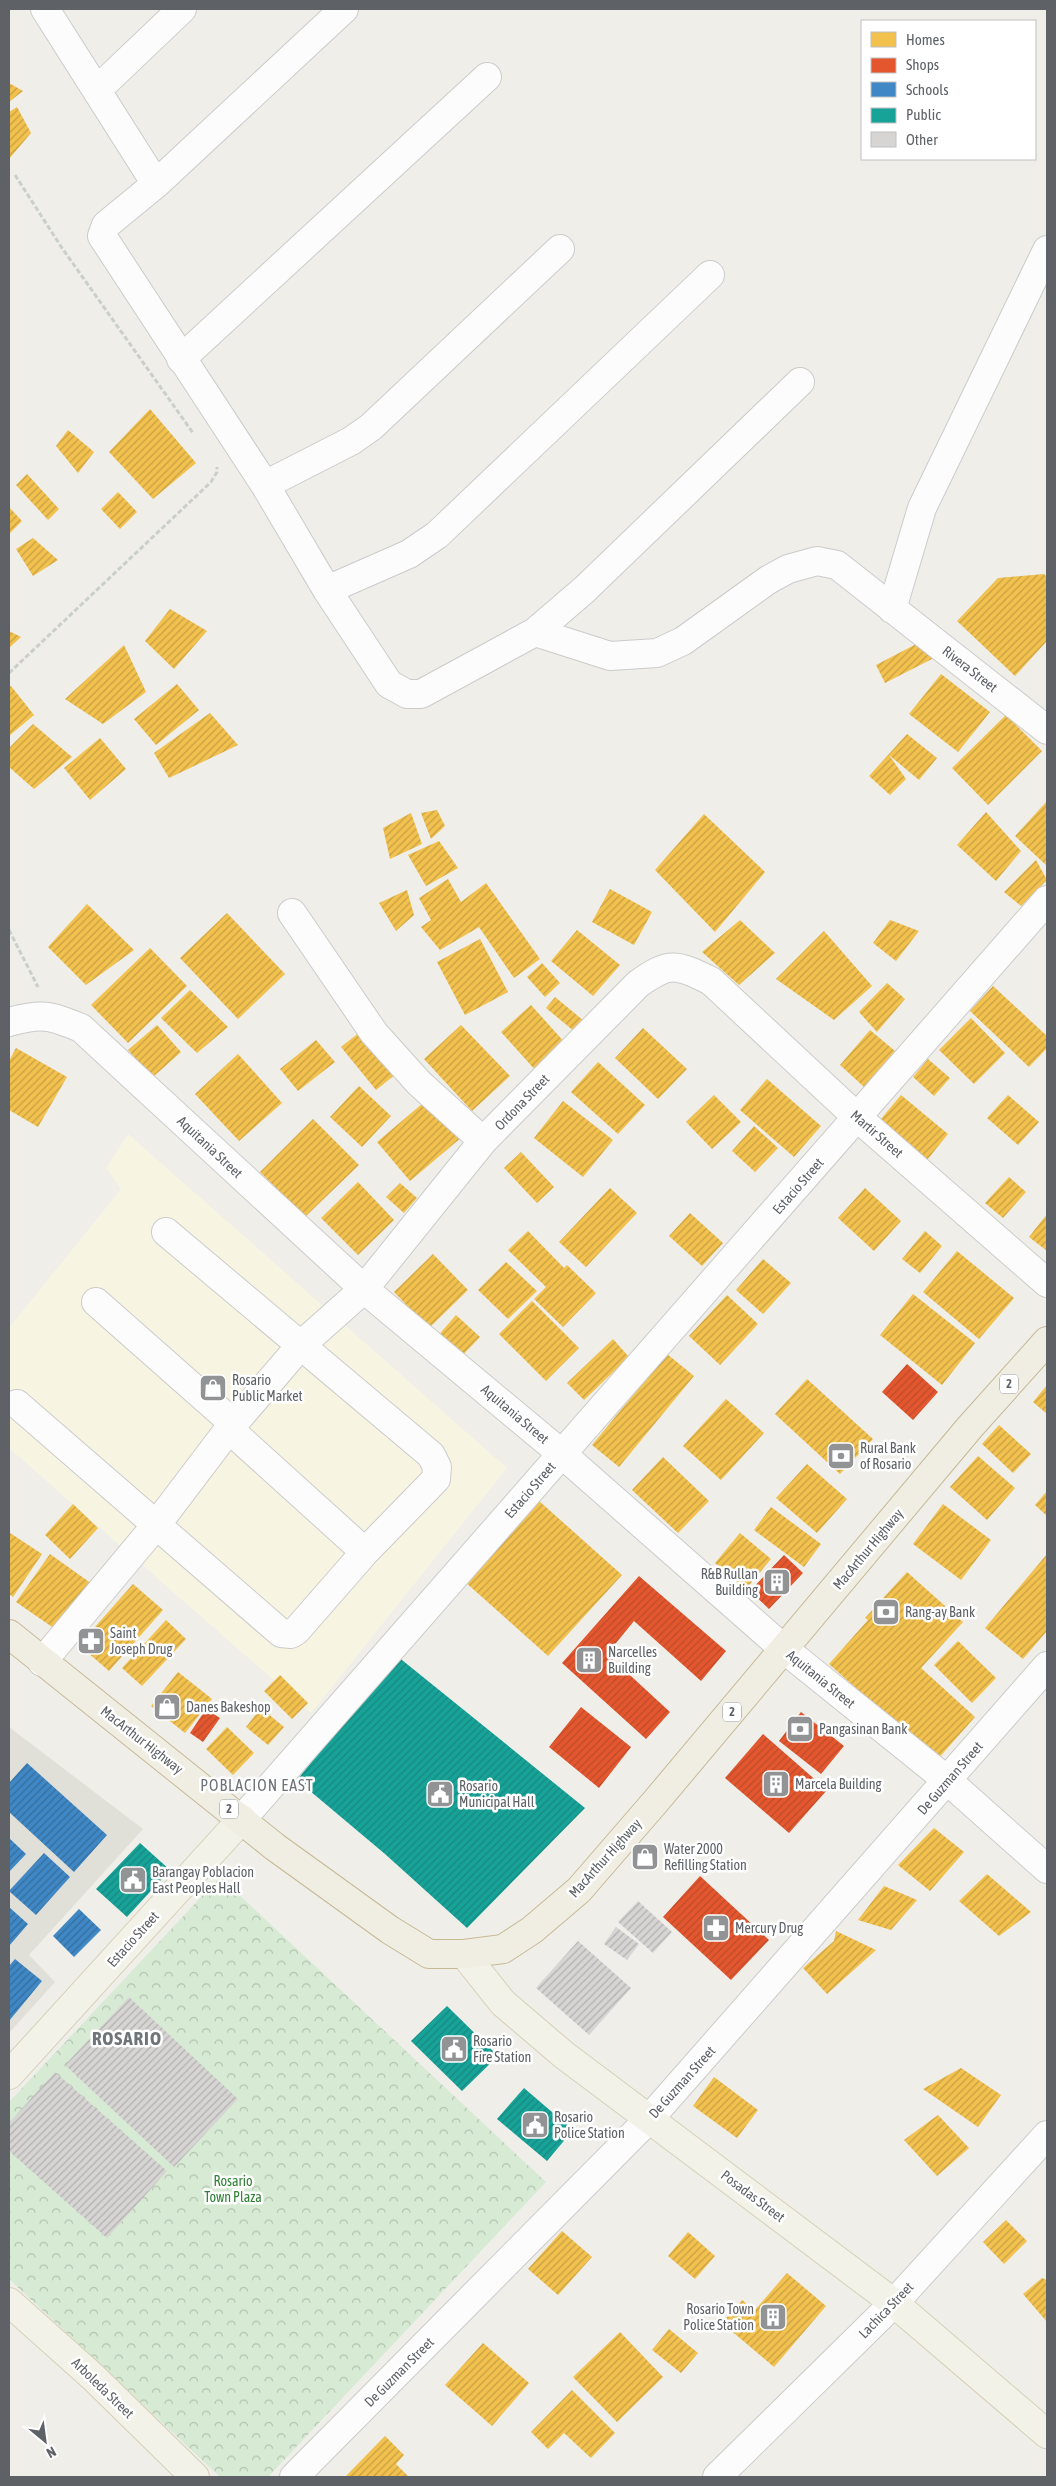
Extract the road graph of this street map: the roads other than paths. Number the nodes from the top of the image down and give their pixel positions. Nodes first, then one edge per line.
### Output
1 (45, 9) edge
2 (182, 9) edge
3 (344, 9) edge
4 (487, 77) dead end
5 (97, 90) junction
6 (156, 184) junction
7 (560, 249) dead end
8 (1047, 250) edge
9 (710, 275) dead end
10 (181, 359) junction
11 (800, 382) dead end
12 (264, 485) junction
13 (327, 590) junction
14 (892, 608) junction
15 (535, 632) junction
16 (1047, 730) edge
17 (1047, 900) edge
18 (292, 913) dead end
19 (710, 981) joint
20 (9, 1022) edge
21 (858, 1118) junction
22 (483, 1141) junction
23 (166, 1232) dead end
24 (1047, 1283) edge
25 (364, 1289) junction
26 (96, 1302) dead end
27 (1047, 1340) edge
28 (301, 1345) junction
29 (17, 1404) dead end
30 (231, 1426) junction
31 (562, 1454) junction
32 (157, 1524) junction
33 (365, 1552) junction
34 (9, 1634) edge
35 (784, 1649) junction
36 (42, 1662) junction
37 (1047, 1666) edge
38 (948, 1781) junction
39 (242, 1819) junction
40 (1047, 1869) edge
41 (464, 1954) junction
42 (9, 2076) edge
43 (650, 2118) junction
44 (1047, 2135) edge
45 (9, 2302) edge
46 (894, 2303) junction
47 (1047, 2434) edge
48 (195, 2477) edge
49 (294, 2477) edge
50 (717, 2477) edge

1 - 5 street
2 - 5 street
3 - 6 street
4 - 10 street
5 - 6 street
6 - 10 street
7 - 12 street
8 - 14 street
9 - 13 street
10 - 12 street
11 - 15 street
12 - 13 street
13 - 15 street
14 - 15 street, Rivera Street
14 - 16 street, Rivera Street
17 - 21 street, Estacio Street
18 - 22 street
19 - 21 street, Martir Street
19 - 22 street, Ordona Street
20 - 25 street, Aquitania Street
21 - 24 street, Martir Street
21 - 31 street, Estacio Street
22 - 25 street, Ordona Street
23 - 28 street
25 - 28 street, Ordona Street
25 - 31 street, Aquitania Street
26 - 30 street
27 - 35 highway, MacArthur Highway / 2
28 - 30 street, Ordona Street
28 - 33 street
29 - 32 street
30 - 32 street, Ordona Street
30 - 33 street
31 - 35 street, Aquitania Street
31 - 39 street, Estacio Street
32 - 33 street
32 - 36 street, Ordona Street
34 - 36 highway, MacArthur Highway / 2
35 - 38 street, Aquitania Street
35 - 41 highway, MacArthur Highway / 2
36 - 39 highway, MacArthur Highway / 2
37 - 38 street, De Guzman Street
38 - 40 street, Aquitania Street
38 - 43 street, De Guzman Street
39 - 41 highway, MacArthur Highway / 2
39 - 42 main road, Estacio Street
41 - 43 main road, Posadas Street
43 - 46 main road, Posadas Street
43 - 49 street, De Guzman Street
44 - 46 street, Lachica Street
45 - 48 main road, Arboleda Street
46 - 47 main road, Posadas Street
46 - 50 street, Lachica Street

